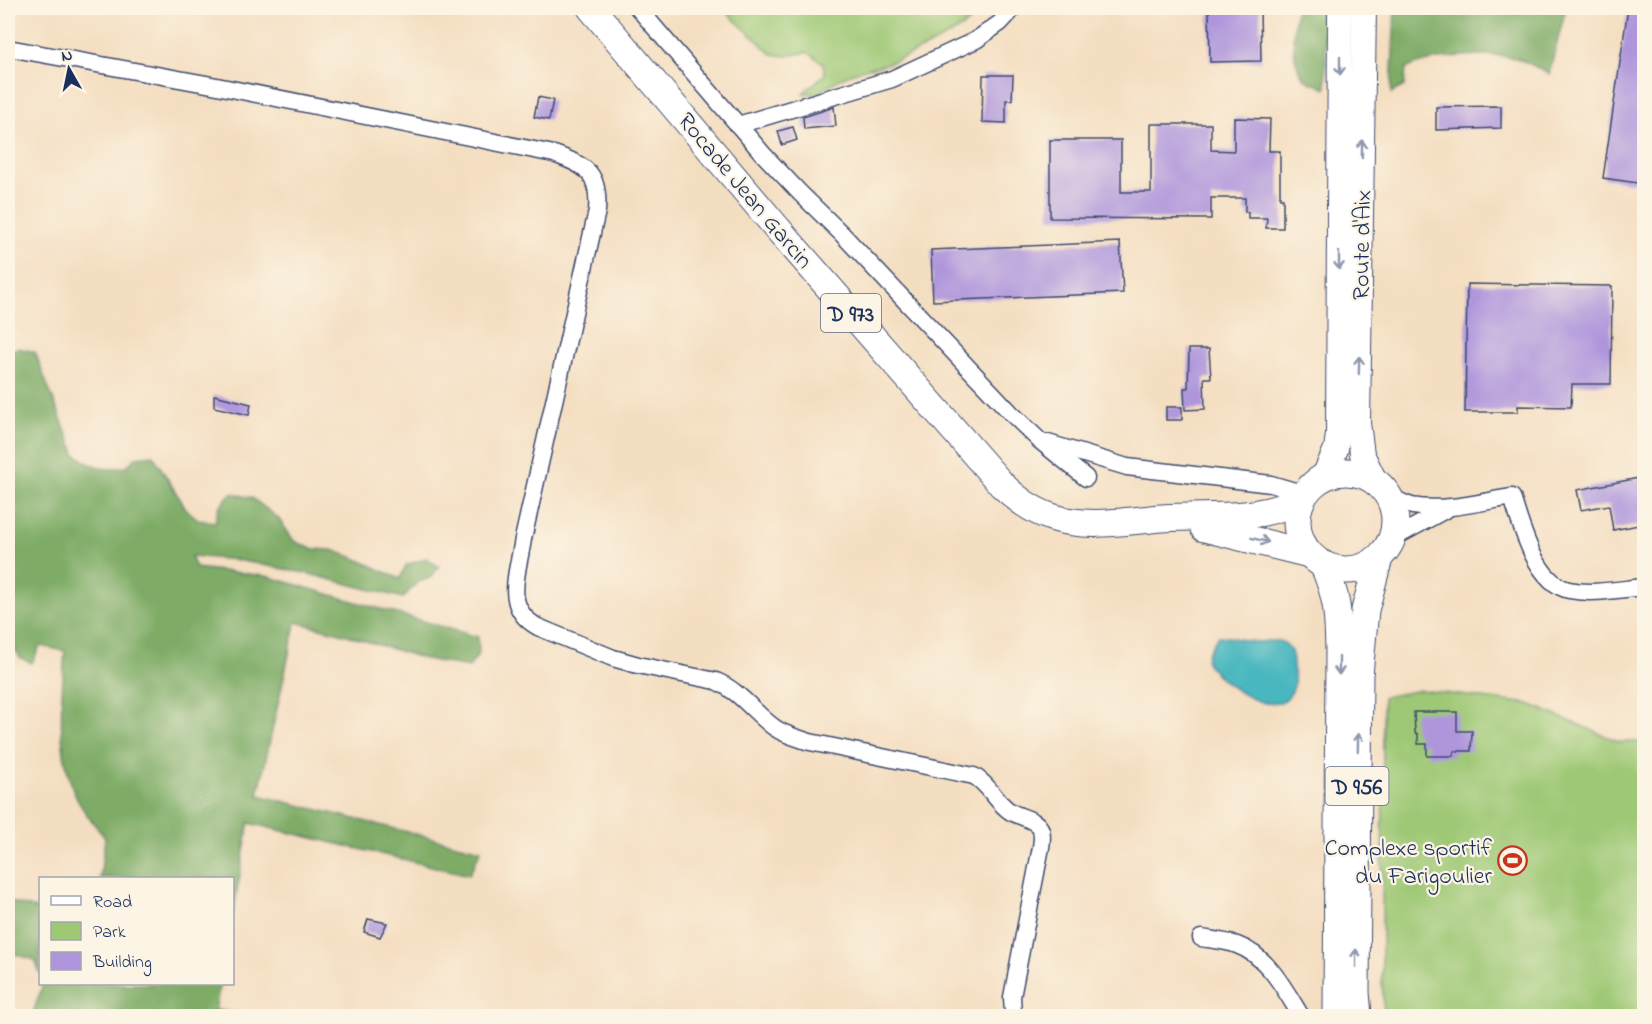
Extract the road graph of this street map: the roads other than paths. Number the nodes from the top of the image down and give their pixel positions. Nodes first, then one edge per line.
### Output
1 (591, 8) edge
2 (638, 8) edge
3 (1014, 8) edge
4 (1341, 8) edge
5 (1364, 8) edge
6 (8, 48) edge
7 (738, 125) junction
8 (1039, 440) junction
9 (1086, 478) dead end
10 (1382, 488) junction
11 (1310, 490) junction
12 (1453, 507) junction
13 (1162, 518) junction
14 (1386, 549) junction
15 (1316, 559) junction
16 (1644, 587) edge
17 (1201, 938) dead end
18 (1016, 1017) edge
19 (1301, 1017) edge
20 (1337, 1017) edge
21 (1358, 1017) edge

1 - 13 main road, Rocade Jean Garcin / D 973
2 - 7 street, Rocade Jean Garcin / D 973
3 - 7 street
4 -> 11 main road, Route d'Aix
10 -> 5 main road, Route d'Aix
6 - 18 street
7 - 8 street, Rocade Jean Garcin / D 973
8 - 9 street, Rocade Jean Garcin / D 973
8 - 11 street
10 - 11 main road
10 - 12 street
10 - 14 main road
11 - 13 main road, Rocade Jean Garcin / D 973
11 - 15 main road
12 - 14 street
12 - 16 street
13 -> 15 main road, Rocade Jean Garcin / D 973
14 - 15 main road
21 -> 14 main road, D 956
15 -> 20 main road, D 956
17 - 19 street

